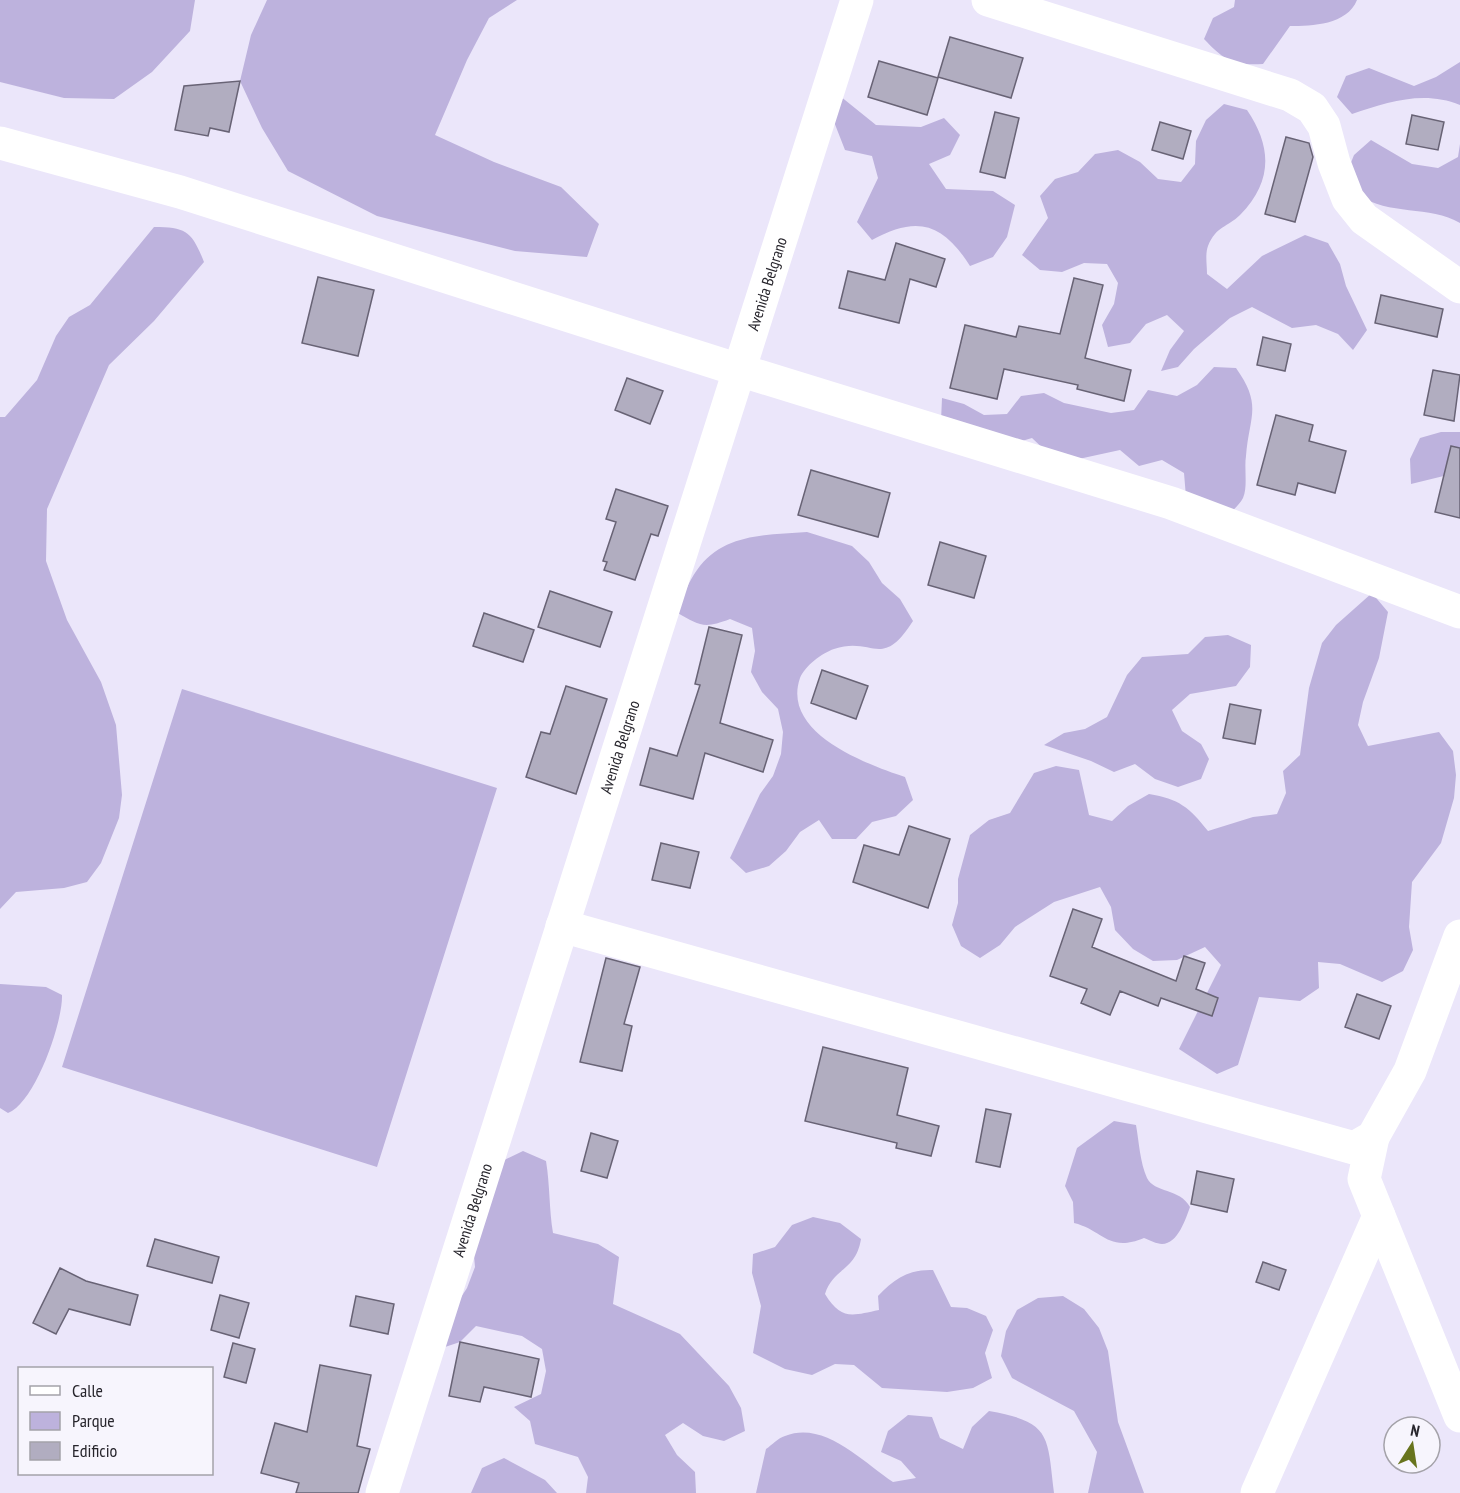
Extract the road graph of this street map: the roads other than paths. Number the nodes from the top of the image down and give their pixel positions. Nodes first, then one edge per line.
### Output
1 (857, 0) edge
2 (988, 0) edge
3 (0, 143) edge
4 (1460, 287) edge
5 (739, 370) junction
6 (1460, 612) edge
7 (562, 926) junction
8 (1460, 936) edge
9 (1372, 1137) junction
10 (1379, 1216) junction
11 (1460, 1416) edge
12 (382, 1493) edge
13 (1257, 1493) edge

1 - 5 street, Avenida Belgrano
2 - 4 street
3 - 5 street
5 - 6 street
5 - 7 street, Avenida Belgrano
7 - 9 street
7 - 12 street, Avenida Belgrano
8 - 9 street
9 - 10 street
10 - 11 street
10 - 13 street

